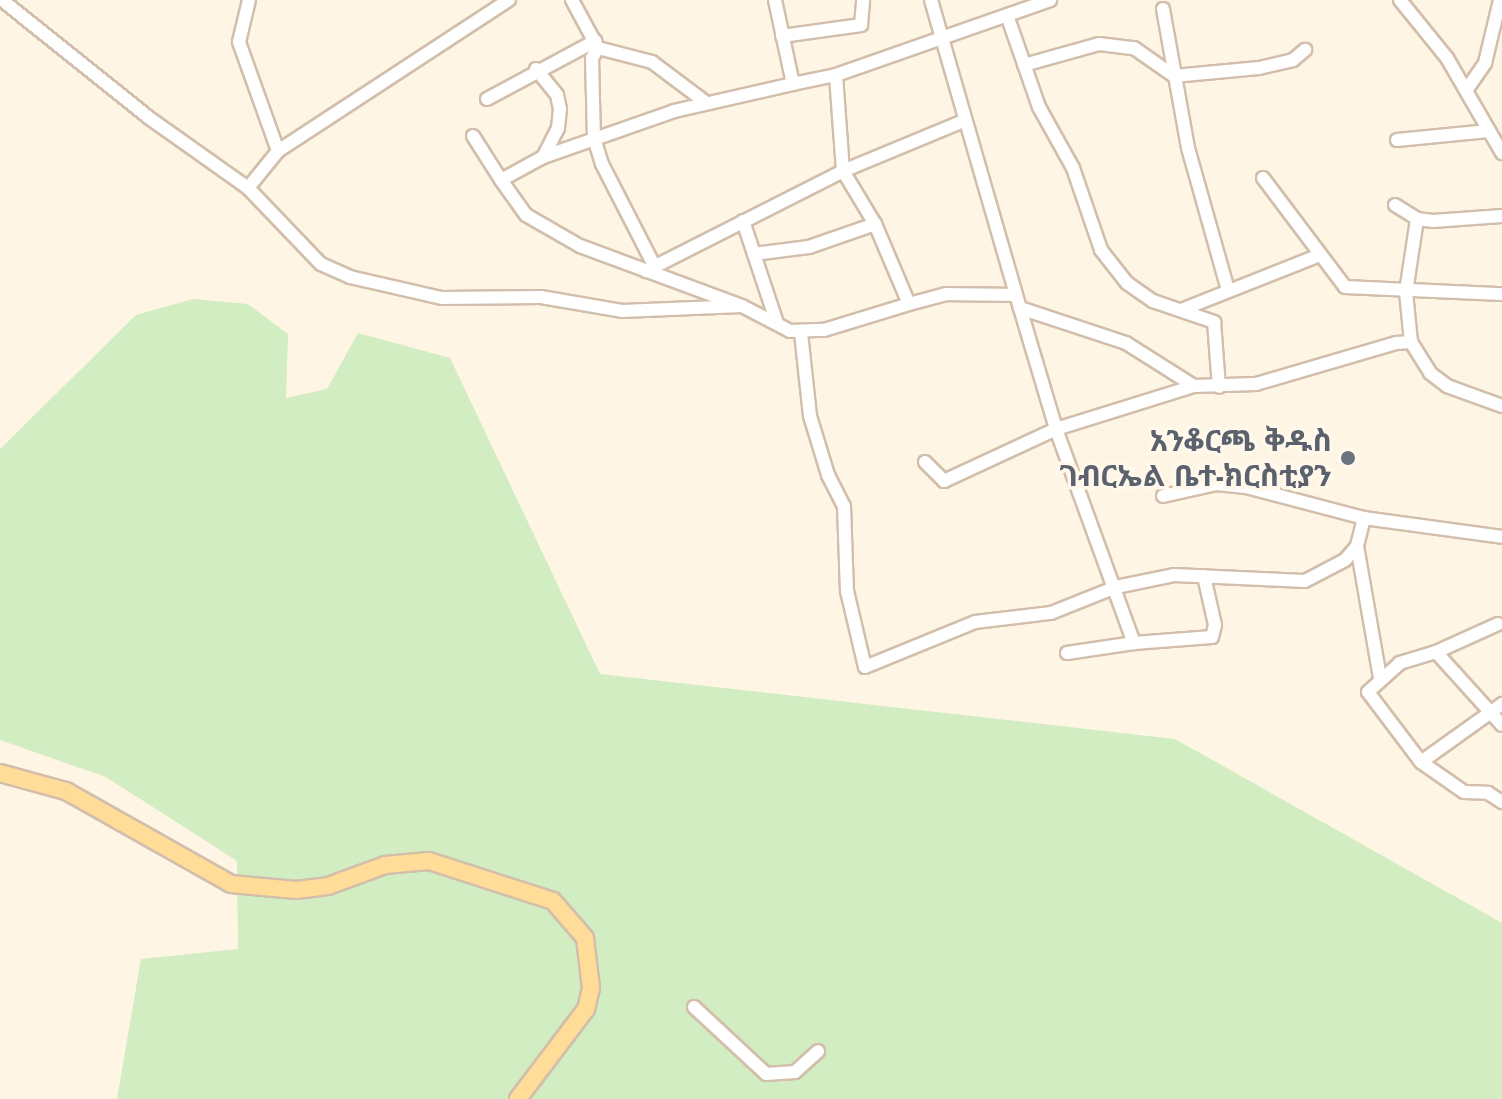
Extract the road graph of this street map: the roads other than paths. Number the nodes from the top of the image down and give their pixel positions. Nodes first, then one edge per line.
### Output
1 (2, 0) edge
2 (249, 0) edge
3 (509, 0) edge
4 (572, 0) edge
5 (775, 0) edge
6 (863, 0) edge
7 (931, 0) edge
8 (1050, 0) edge
9 (1400, 0) edge
10 (1500, 0) edge
11 (1163, 9) dead end
12 (1008, 18) junction
13 (782, 36) junction
14 (940, 41) junction
15 (596, 45) junction
16 (1305, 50) dead end
17 (1024, 65) junction
18 (536, 69) junction
19 (836, 75) junction
20 (1174, 76) junction
21 (793, 84) junction
22 (1467, 89) junction
23 (487, 99) dead end
24 (704, 101) junction
25 (964, 121) junction
26 (1489, 131) junction
27 (473, 136) dead end
28 (594, 138) junction
29 (1397, 140) dead end
30 (278, 151) junction
31 (1502, 153) edge
32 (543, 157) junction
33 (843, 171) junction
34 (1263, 178) dead end
35 (501, 180) junction
36 (248, 188) junction
37 (1395, 205) dead end
38 (1502, 216) edge
39 (1417, 219) junction
40 (743, 221) junction
41 (875, 224) junction
42 (754, 254) junction
43 (1320, 255) junction
44 (650, 268) junction
45 (1228, 290) junction
46 (1406, 292) junction
47 (1502, 294) edge
48 (1018, 301) junction
49 (909, 304) junction
50 (742, 306) junction
51 (1181, 310) junction
52 (777, 323) junction
53 (801, 333) junction
54 (1411, 342) junction
55 (1194, 386) junction
56 (1219, 387) junction
57 (1502, 406) edge
58 (1056, 429) junction
59 (925, 462) dead end
60 (1163, 496) dead end
61 (1364, 518) junction
62 (1502, 537) edge
63 (1357, 546) junction
64 (1204, 576) junction
65 (1116, 587) junction
66 (1498, 624) dead end
67 (1134, 643) junction
68 (1436, 652) junction
69 (1067, 653) dead end
70 (1380, 678) junction
71 (1502, 704) edge
72 (1491, 713) junction
73 (1502, 725) edge
74 (1421, 762) junction
75 (0, 773) edge
76 (1502, 802) edge
77 (694, 1007) dead end
78 (818, 1051) dead end
79 (518, 1099) edge

1 - 36 street
2 - 30 street
3 - 30 street
4 - 15 street
5 - 13 street
6 - 13 street
7 - 14 street
8 - 12 street
9 - 22 street
10 - 22 street
11 - 20 street
12 - 14 street
12 - 17 street
13 - 21 street
14 - 19 street
14 - 25 street
15 - 18 street
15 - 24 street
15 - 28 street
16 - 20 street
17 - 20 street
17 - 51 street
18 - 23 street
18 - 32 street
19 - 21 street
19 - 33 street
20 - 45 street
21 - 24 street
22 - 26 street
24 - 28 street
25 - 33 street
25 - 48 street
26 - 29 street
26 - 31 street
27 - 35 street
28 - 32 street
28 - 44 street
30 - 36 street
32 - 35 street
33 - 40 street
33 - 41 street
34 - 43 street
35 - 44 street
36 - 50 street
37 - 39 street
38 - 39 street
39 - 46 street
40 - 42 street
40 - 44 street
41 - 42 street
41 - 49 street
42 - 52 street
43 - 45 street
43 - 46 street
44 - 50 street
45 - 51 street
46 - 47 street
46 - 54 street
48 - 49 street
48 - 55 street
48 - 58 street
49 - 53 street
50 - 52 street
51 - 56 street
52 - 53 street
53 - 65 street
54 - 56 street
54 - 57 street
55 - 56 street
55 - 58 street
58 - 59 street
58 - 65 street
60 - 61 street
61 - 62 street
61 - 63 street
63 - 64 street
63 - 70 street
64 - 65 street
64 - 67 street
65 - 67 street
66 - 68 street
67 - 69 street
68 - 70 street
68 - 72 street
70 - 74 street
71 - 72 street
72 - 73 street
72 - 74 street
74 - 76 street
75 - 79 main road
77 - 78 street

